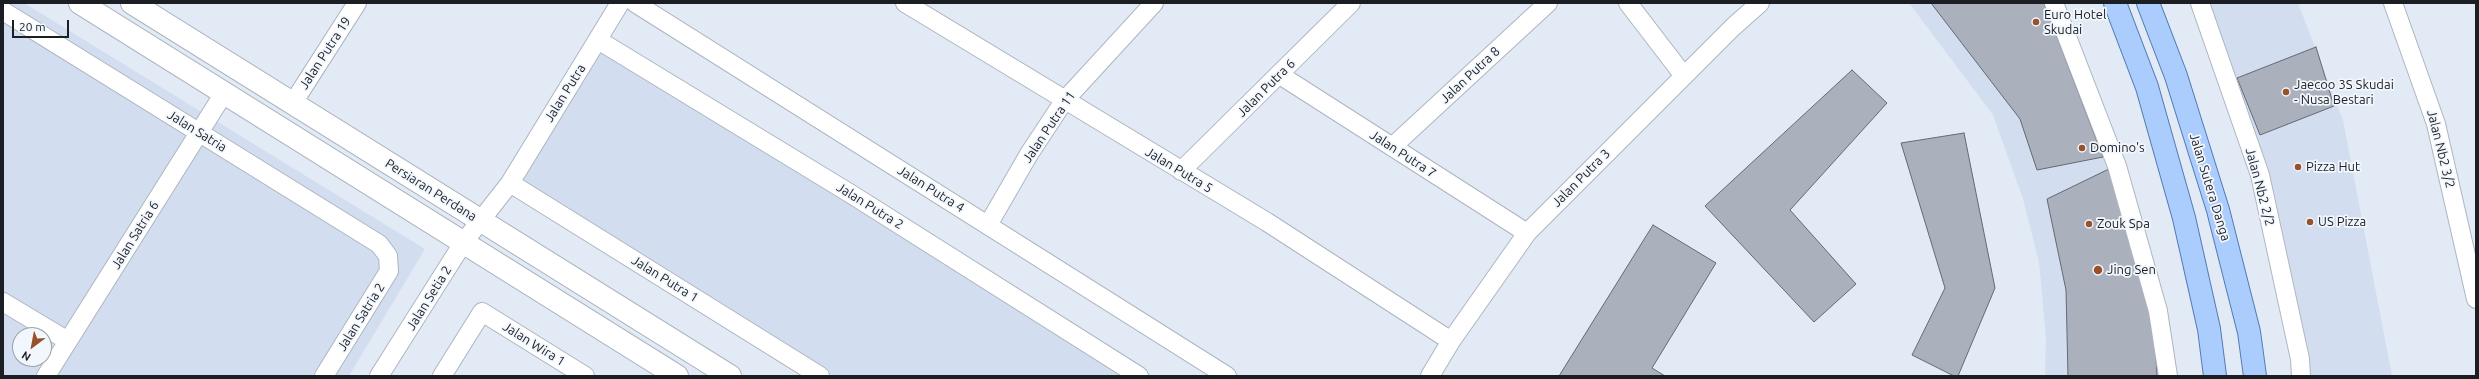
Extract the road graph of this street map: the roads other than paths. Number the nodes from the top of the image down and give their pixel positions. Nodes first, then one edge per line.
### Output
1 (80, 3) edge
2 (132, 3) edge
3 (357, 3) edge
4 (620, 3) edge
5 (635, 3) edge
6 (905, 3) edge
7 (1154, 3) edge
8 (1350, 3) edge
9 (1548, 3) edge
10 (1628, 3) edge
11 (1760, 3) edge
12 (2054, 3) edge
13 (2115, 3) edge
14 (2148, 3) edge
15 (2200, 3) edge
16 (2393, 3) edge
17 (3, 11) edge
18 (598, 40) junction
19 (1280, 75) junction
20 (1684, 76) junction
21 (224, 93) junction
22 (1064, 101) junction
23 (293, 104) junction
24 (200, 133) junction
25 (1392, 147) junction
26 (1181, 171) junction
27 (510, 183) junction
28 (481, 222) junction
29 (988, 225) junction
30 (1527, 233) junction
31 (463, 243) junction
32 (388, 256) joint
33 (2476, 299) edge
34 (3, 302) edge
35 (68, 341) junction
36 (1451, 341) junction
37 (635, 350) junction
38 (46, 376) edge
39 (324, 376) edge
40 (379, 376) edge
41 (442, 376) edge
42 (585, 376) edge
43 (644, 376) edge
44 (677, 376) edge
45 (730, 376) edge
46 (820, 376) edge
47 (1139, 376) edge
48 (1226, 376) edge
49 (1430, 376) edge
50 (2168, 376) edge
51 (2215, 376) edge
52 (2255, 376) edge
53 (2301, 376) edge

1 - 21 main road
2 - 23 main road, Persiaran Perdana
3 - 23 street, Jalan Putra 19
4 - 18 street, Jalan Putra
5 - 29 street, Jalan Putra 4
6 - 22 street, Jalan Putra 5
7 - 22 street, Jalan Putra 11
8 - 19 street, Jalan Putra 6
9 - 25 street, Jalan Putra 8
10 - 20 street
11 - 20 street, Jalan Putra 3
12 - 50 street
13 - 51 main road
14 - 52 main road, Jalan Sutera Danga
15 - 53 street, Jalan Nb2 2/2
16 - 33 street, Jalan Nb2 3/2
17 - 24 street, Jalan Satria
18 - 27 street, Jalan Putra
18 - 47 street, Jalan Putra 2
19 - 25 street, Jalan Putra 7
19 - 26 street, Jalan Putra 6
20 - 30 street, Jalan Putra 3
21 - 24 street, Jalan Satria 6
21 - 31 main road
22 - 26 street, Jalan Putra 5
22 - 29 street, Jalan Putra 11
23 - 28 main road, Persiaran Perdana
24 - 32 street, Jalan Satria
24 - 35 street, Jalan Satria 6
25 - 30 street, Jalan Putra 7
26 - 36 street, Jalan Putra 5
27 - 28 street, Jalan Putra
27 - 46 street, Jalan Putra 1
28 - 31 street, Jalan Setia 2
28 - 45 main road, Persiaran Perdana
29 - 48 street, Jalan Putra 4
30 - 36 street, Jalan Putra 3
31 - 37 main road
31 - 40 street, Jalan Setia 2
32 - 39 street, Jalan Satria 2
34 - 35 street
35 - 38 street, Jalan Satria 6
36 - 49 street, Jalan Putra 3
37 - 43 main road
37 - 44 main road
41 - 42 street, Jalan Wira 1

